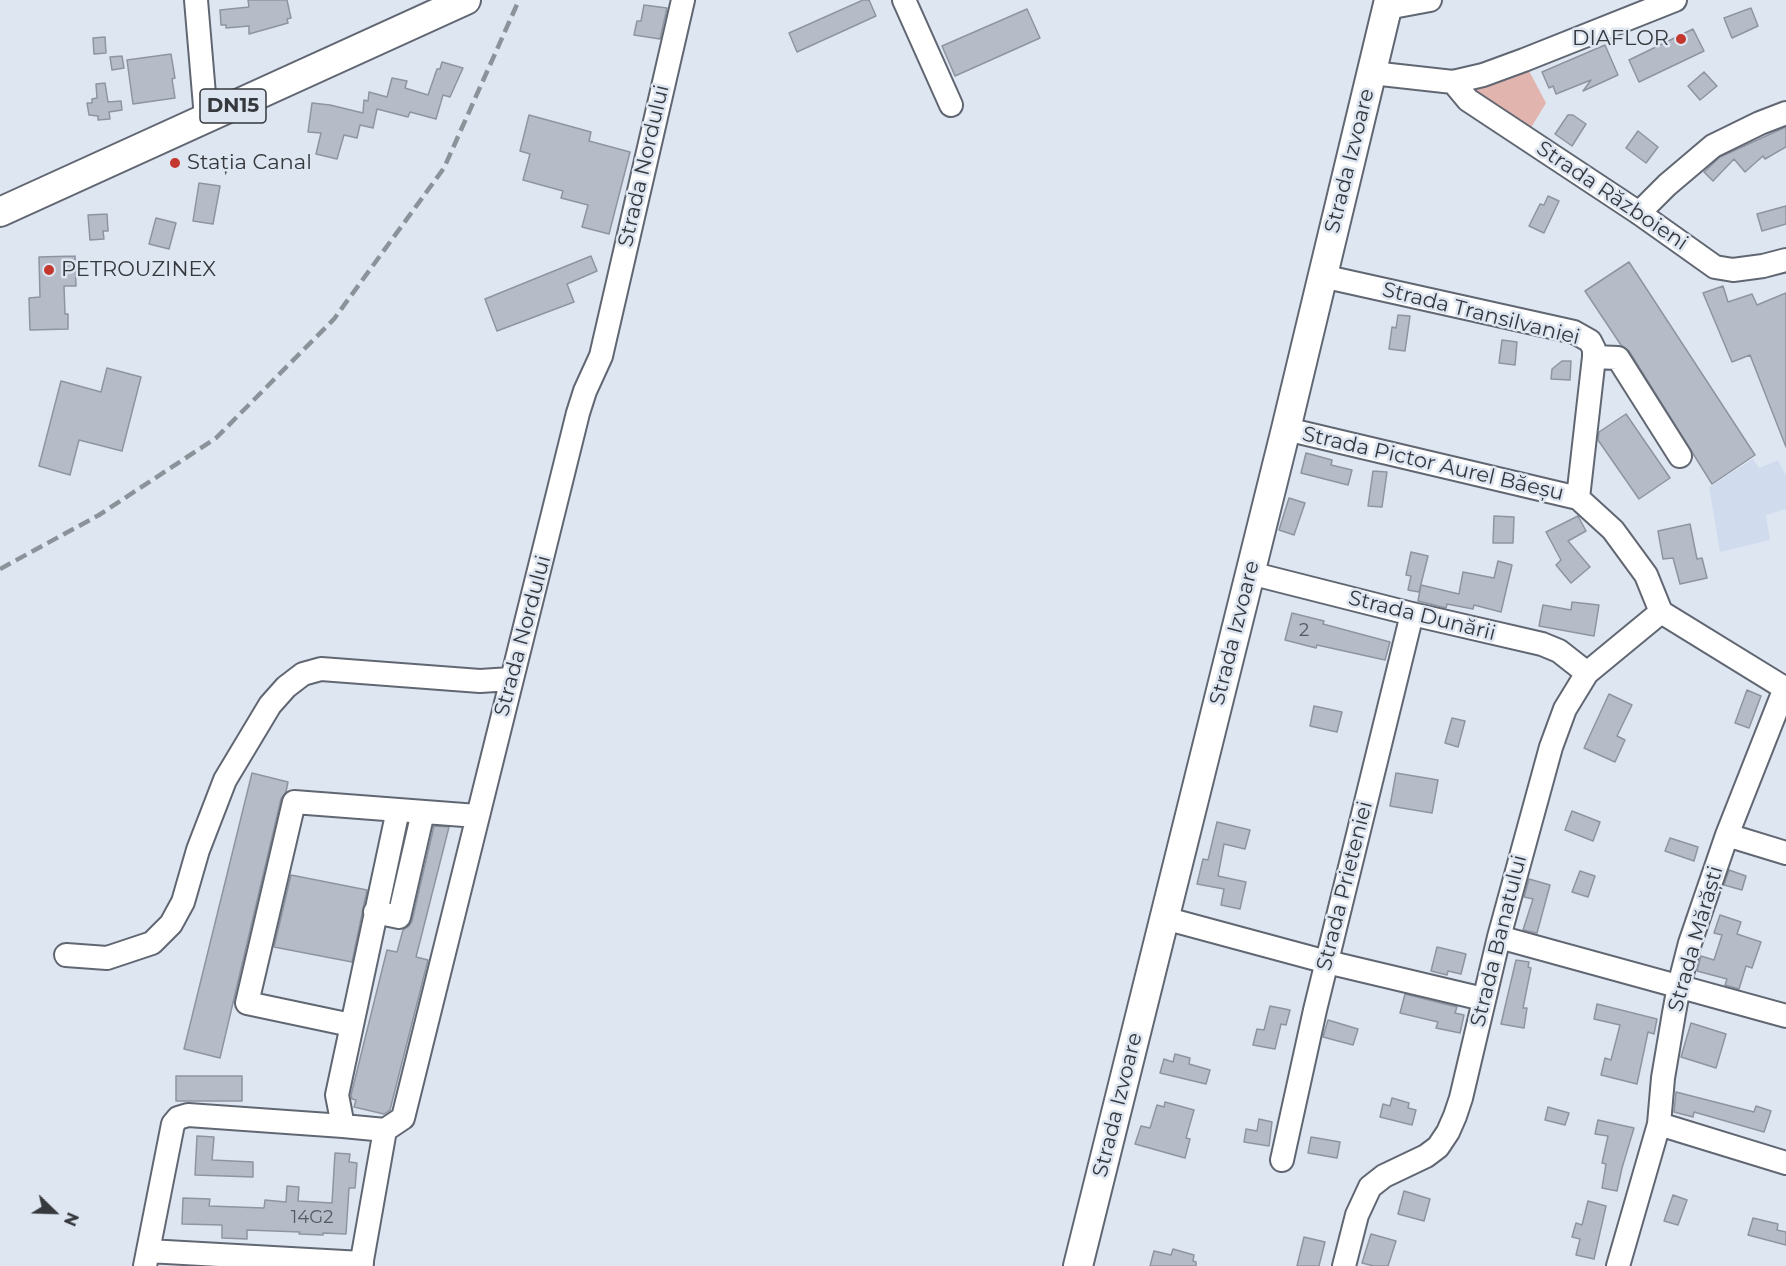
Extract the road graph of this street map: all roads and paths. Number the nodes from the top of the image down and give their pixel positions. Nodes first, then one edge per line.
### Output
1 (196, 0) edge
2 (466, 0) edge
3 (683, 0) edge
4 (904, 0) edge
5 (1430, 0) edge
6 (1675, 0) edge
7 (1388, 4) edge
8 (1372, 73) junction
9 (1453, 82) junction
10 (951, 105) dead end
11 (1786, 113) edge
12 (206, 118) junction
13 (0, 212) edge
14 (1639, 213) junction
15 (1786, 260) edge
16 (1322, 276) junction
17 (1583, 336) junction
18 (1594, 357) junction
19 (1618, 358) junction
20 (1286, 429) junction
21 (1680, 456) dead end
22 (1578, 498) junction
23 (1250, 573) junction
24 (1661, 612) junction
25 (1412, 614) junction
26 (1587, 674) junction
27 (511, 679) junction
28 (1785, 689) edge
29 (398, 810) junction
30 (423, 812) junction
31 (477, 816) junction
32 (1727, 835) junction
33 (1786, 853) edge
34 (375, 912) junction
35 (1164, 918) junction
36 (1499, 937) junction
37 (66, 955) dead end
38 (1327, 962) junction
39 (1679, 986) junction
40 (1483, 999) junction
41 (1786, 1016) edge
42 (351, 1025) junction
43 (1659, 1124) junction
44 (343, 1126) junction
45 (385, 1130) junction
46 (1282, 1160) dead end
47 (1786, 1163) edge
48 (146, 1259) edge
49 (361, 1265) edge
50 (1078, 1266) edge
51 (1344, 1266) edge
52 (1617, 1266) edge

1 - 12 street
2 - 12 main road, DN15
3 - 27 street, Strada Nordului
4 - 10 street
5 - 7 street
6 - 9 street
7 - 8 main road, Strada Izvoare
8 - 9 street
8 - 16 main road, Strada Izvoare
9 - 14 street, Strada Războieni
11 - 14 street
12 - 13 main road, DN15
14 - 15 street, Strada Războieni
16 - 17 street, Strada Transilvaniei
16 - 20 main road, Strada Izvoare
17 - 18 street, Strada Transilvaniei
17 - 19 street
18 - 19 street
18 - 22 street, Strada Transilvaniei
19 - 21 street
20 - 22 street, Strada Pictor Aurel Băeșu
20 - 23 main road, Strada Izvoare
22 - 24 street, Strada Pictor Aurel Băeșu
23 - 25 street, Strada Dunării
23 - 35 main road, Strada Izvoare
24 - 26 street, Strada Banatului
24 - 28 street
25 - 26 street, Strada Dunării
25 - 38 street, Strada Prieteniei
26 - 36 street, Strada Banatului
27 - 31 street, Strada Nordului
27 - 37 street
28 - 32 street, Strada Mărăști
29 - 30 street
29 - 34 street
29 - 42 street
30 - 31 street
30 - 34 street
31 - 45 street, Strada Nordului
32 - 33 street
32 - 39 street, Strada Mărăști
34 - 42 street
35 - 38 street
35 - 50 main road, Strada Izvoare
36 - 39 street
36 - 40 street, Strada Banatului
38 - 40 street
38 - 46 street, Strada Prieteniei
39 - 41 street
39 - 43 street, Strada Mărăști
40 - 51 street, Strada Banatului
42 - 44 street
43 - 47 street
43 - 52 street, Strada Mărăști
44 - 45 street
44 - 48 street
45 - 49 street
48 - 49 street

